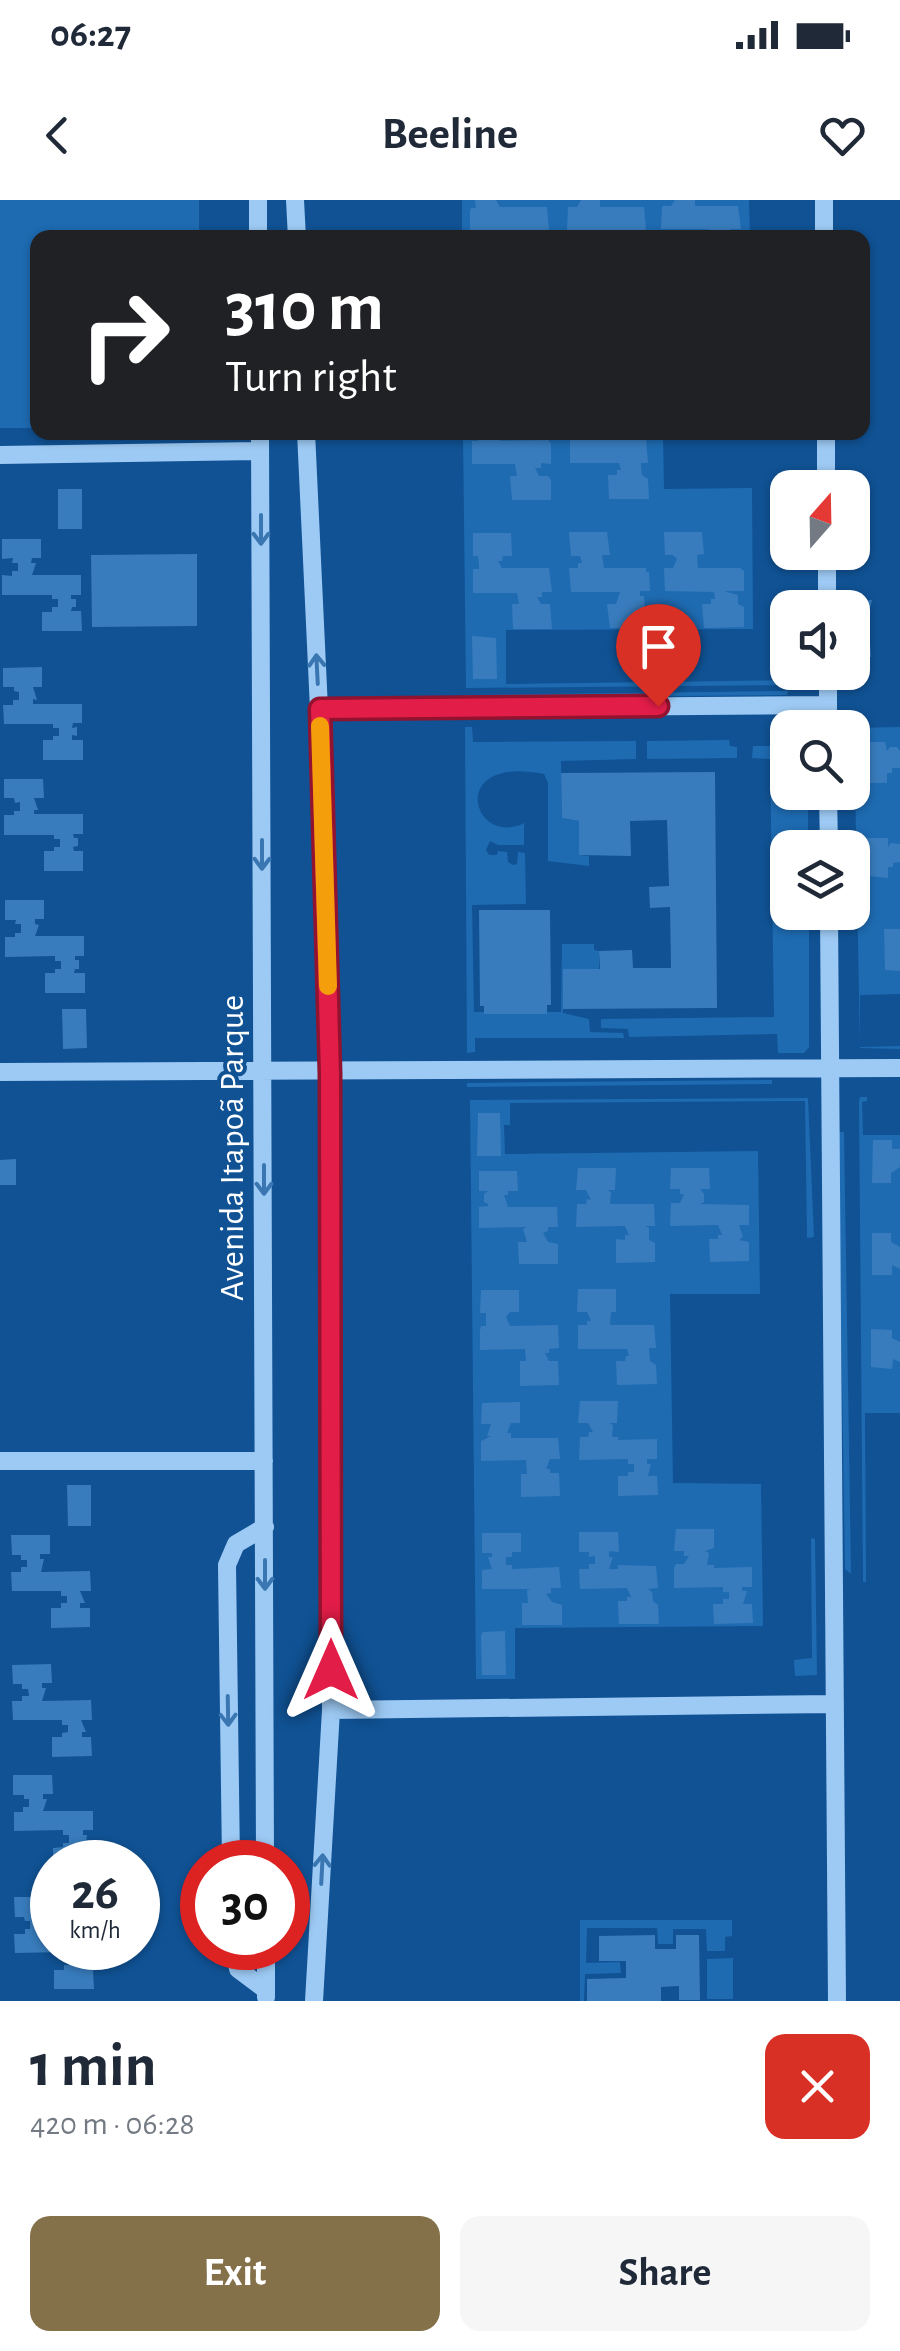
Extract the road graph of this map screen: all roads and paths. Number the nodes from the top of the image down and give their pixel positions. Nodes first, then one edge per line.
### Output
1 (258, 200) edge
2 (295, 200) edge
3 (824, 200) edge
4 (258, 230) edge
5 (297, 230) edge
6 (824, 230) edge
7 (306, 440) edge
8 (826, 440) edge
9 (260, 442) edge
10 (0, 454) edge
11 (826, 470) edge
12 (828, 690) edge
13 (828, 705) junction
14 (320, 709) junction
15 (828, 710) edge
16 (830, 930) edge
17 (264, 1068) junction
18 (900, 1068) edge
19 (831, 1069) junction
20 (330, 1070) junction
21 (0, 1072) edge
22 (0, 1461) edge
23 (264, 1461) junction
24 (265, 1527) junction
25 (835, 1704) junction
26 (331, 1710) junction
27 (231, 1840) edge
28 (266, 1840) edge
29 (239, 1970) edge
30 (266, 1995) edge
31 (314, 2001) edge
32 (838, 2001) edge

1 - 4 street
2 - 5 street
3 - 6 street
14 -> 7 street
8 - 11 street
9 - 10 street
9 -> 17 street, Avenida Itapoã Parque
12 - 13 street
13 - 14 street
13 - 15 street
14 - 20 street
16 - 19 street
17 - 20 street
17 - 21 street
17 -> 23 street, Avenida Itapoã Parque
18 - 19 street
19 - 20 street
19 - 25 street
20 - 26 street
22 - 23 street
23 - 24 street, Avenida Itapoã Parque
24 -> 27 street
24 -> 28 street, Avenida Itapoã Parque
25 - 26 street
25 - 32 street
31 -> 26 street
29 - 30 street

